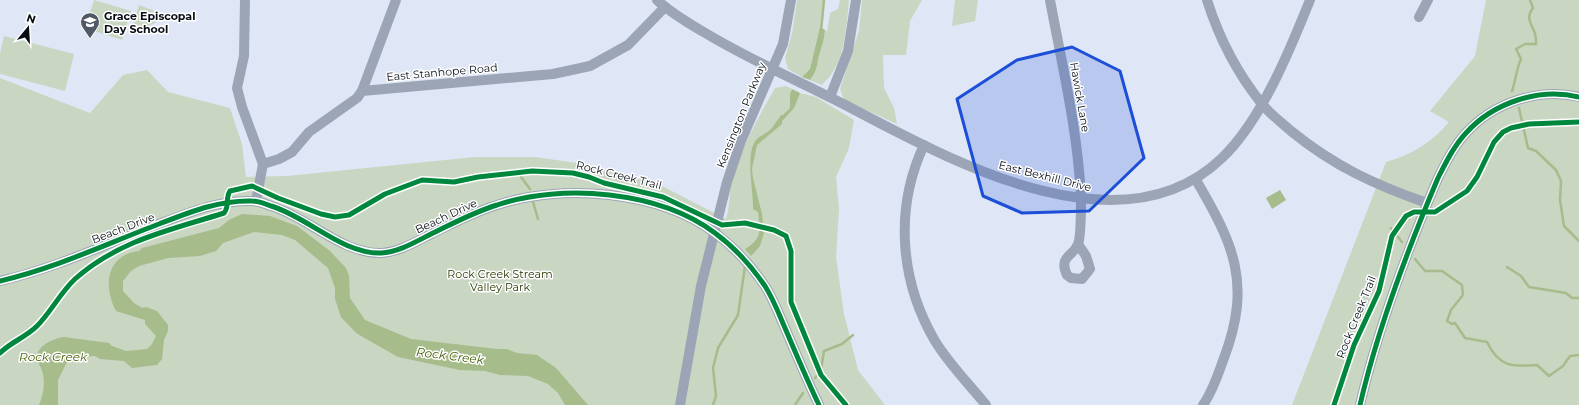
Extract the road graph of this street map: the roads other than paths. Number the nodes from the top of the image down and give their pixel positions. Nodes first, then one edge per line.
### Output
1 (245, 0) edge
2 (396, 0) edge
3 (791, 0) edge
4 (856, 0) edge
5 (1050, 0) edge
6 (1206, 0) edge
7 (1310, 0) edge
8 (1428, 0) edge
9 (661, 4) edge
10 (1419, 17) dead end
11 (772, 70) junction
12 (362, 91) junction
13 (1579, 97) edge
14 (830, 98) junction
15 (1263, 105) junction
16 (924, 145) junction
17 (263, 164) junction
18 (1196, 180) junction
19 (1081, 199) junction
20 (256, 201) junction
21 (1427, 203) junction
22 (714, 232) junction
23 (1078, 244) dead end
24 (0, 281) edge
25 (680, 405) edge
26 (819, 405) edge
27 (986, 405) edge
28 (1203, 405) edge
29 (1360, 405) edge

1 - 17 street
2 - 12 street
3 - 11 street, Kensington Parkway
4 - 14 street
5 - 19 street, Hawick Lane
6 - 15 street
7 - 15 street, East Bexhill Drive
8 - 10 street
9 - 11 street, East Bexhill Drive
9 - 12 street, East Stanhope Road
11 - 14 street, East Bexhill Drive
11 - 22 street, Kensington Parkway
12 - 17 street
13 - 21 street
14 - 16 street, East Bexhill Drive
15 - 18 street, East Bexhill Drive
15 - 21 street
16 - 19 street, East Bexhill Drive
16 - 27 street
17 - 20 street
18 - 19 street, East Bexhill Drive
18 - 28 street
19 - 23 street, Hawick Lane
20 - 22 street, Beach Drive
20 - 24 street, Beach Drive
21 - 29 street
22 - 25 street, Kensington Parkway
22 - 26 street, Beach Drive

